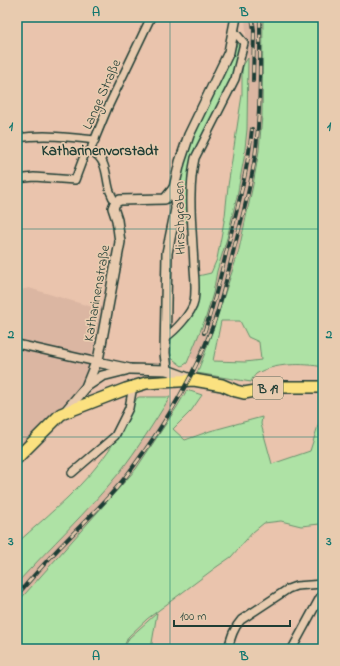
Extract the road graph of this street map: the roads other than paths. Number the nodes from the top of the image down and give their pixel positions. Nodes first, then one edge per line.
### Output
1 (151, 17) edge
2 (236, 17) edge
3 (234, 31) junction
4 (17, 138) edge
5 (95, 140) junction
6 (91, 151) junction
7 (17, 179) edge
8 (174, 188) junction
9 (165, 199) junction
10 (116, 202) junction
11 (176, 209) junction
12 (166, 337) junction
13 (17, 344) edge
14 (97, 362) junction
15 (130, 369) junction
16 (167, 370) junction
17 (194, 380) junction
18 (151, 382) junction
19 (133, 386) junction
20 (86, 387) junction
21 (323, 388) edge
22 (65, 412) junction
23 (17, 458) edge
24 (72, 473) dead end
25 (323, 584) edge
26 (323, 592) edge
27 (228, 649) edge
28 (292, 649) edge

1 - 5 street, Lange Straße
2 - 3 street, Hirschgraben
3 - 8 street, Hirschgraben
3 - 12 street, Hirschgraben
4 - 5 street
5 - 6 street, Lange Straße
6 - 7 street, Lange Straße
6 - 10 street, Katharinenstraße
8 - 9 street
8 - 11 street, Hirschgraben
9 - 10 street
9 - 11 street, Hirschgraben
10 - 14 street, Katharinenstraße
11 - 12 street, Hirschgraben
12 - 16 street, Hirschgraben
13 - 14 street
14 - 15 street
14 - 20 street, Katharinenstraße
15 - 16 street
15 - 18 street
15 - 20 street, Katharinenstraße
16 - 17 street
17 - 18 main road, B 19
17 - 21 main road, B 19
18 - 19 main road, B 19
19 - 22 main road, B 19
19 - 24 street
20 - 22 street, Katharinenstraße
22 - 23 main road, B 19
25 - 27 street
26 - 28 street

